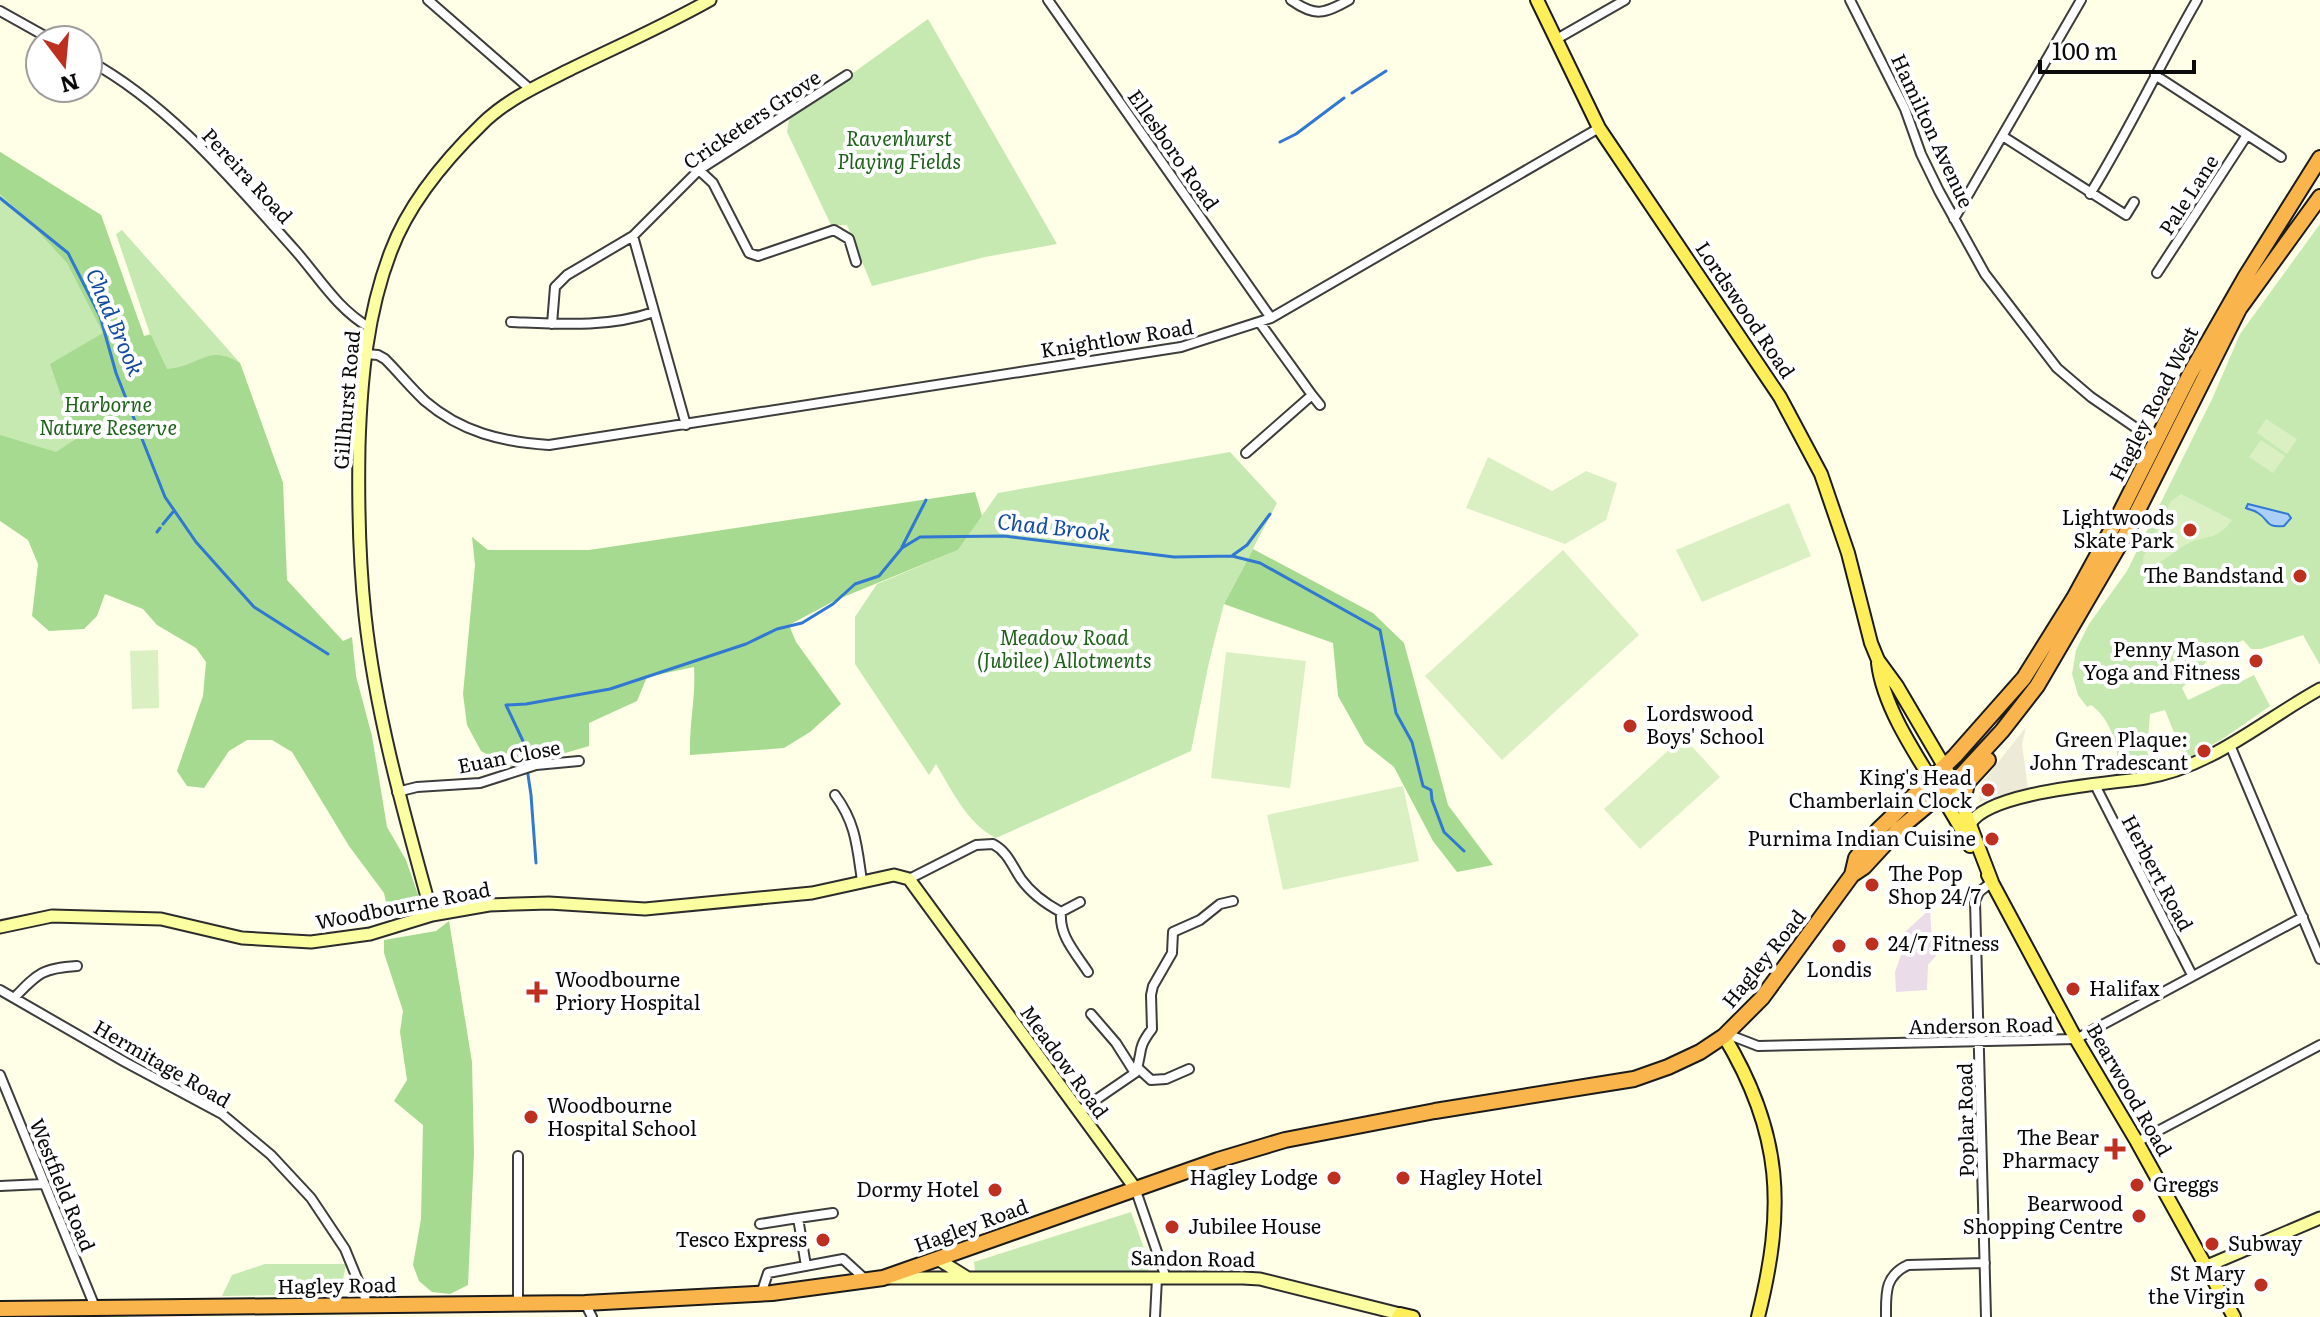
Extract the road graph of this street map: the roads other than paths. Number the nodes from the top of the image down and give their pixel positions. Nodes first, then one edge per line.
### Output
1 (428, 0) edge
2 (710, 0) edge
3 (1048, 0) edge
4 (1291, 0) edge
5 (1349, 0) edge
6 (1537, 0) edge
7 (1625, 0) edge
8 (1850, 0) edge
9 (2081, 0) edge
10 (2197, 0) edge
11 (0, 11) edge
12 (24, 24) edge
13 (1555, 40) junction
14 (104, 71) edge
15 (847, 75) dead end
16 (2155, 75) junction
17 (530, 89) junction
18 (1599, 128) junction
19 (2247, 135) junction
20 (2004, 137) junction
21 (2281, 157) dead end
22 (2320, 158) edge
23 (699, 170) junction
24 (2090, 194) junction
25 (2320, 197) edge
26 (2134, 202) dead end
27 (1954, 219) junction
28 (633, 236) junction
29 (856, 262) dead end
30 (2157, 273) dead end
31 (654, 312) junction
32 (1271, 318) junction
33 (511, 322) dead end
34 (1260, 323) junction
35 (552, 324) junction
36 (370, 328) junction
37 (366, 354) junction
38 (1312, 395) junction
39 (1320, 405) dead end
40 (686, 425) junction
41 (2155, 441) junction
42 (2170, 445) junction
43 (1246, 453) dead end
44 (1878, 660) junction
45 (2320, 689) edge
46 (2002, 731) junction
47 (2230, 745) junction
48 (579, 761) dead end
49 (1949, 774) junction
50 (1931, 778) junction
51 (2095, 785) junction
52 (397, 792) junction
53 (1941, 793) junction
54 (835, 795) dead end
55 (1963, 802) junction
56 (1970, 824) junction
57 (1852, 875) junction
58 (909, 879) junction
59 (862, 881) junction
60 (1992, 882) junction
61 (1233, 901) dead end
62 (1080, 902) dead end
63 (1061, 912) junction
64 (432, 915) junction
65 (2303, 917) junction
66 (0, 927) edge
67 (2320, 959) edge
68 (77, 966) dead end
69 (1088, 972) dead end
70 (2192, 975) junction
71 (0, 990) edge
72 (15, 997) junction
73 (1091, 1014) dead end
74 (1725, 1035) junction
75 (2076, 1039) junction
76 (1980, 1042) junction
77 (2320, 1045) edge
78 (1189, 1069) dead end
79 (1136, 1070) junction
80 (0, 1075) edge
81 (1078, 1112) junction
82 (2137, 1142) junction
83 (518, 1156) dead end
84 (43, 1184) junction
85 (0, 1186) edge
86 (1135, 1188) junction
87 (833, 1213) dead end
88 (798, 1218) junction
89 (2320, 1218) edge
90 (760, 1224) dead end
91 (939, 1260) junction
92 (1985, 1263) junction
93 (806, 1266) junction
94 (2207, 1266) junction
95 (883, 1278) junction
96 (1161, 1278) junction
97 (968, 1279) junction
98 (866, 1281) junction
99 (761, 1294) junction
100 (585, 1303) junction
101 (518, 1304) junction
102 (369, 1306) junction
103 (95, 1307) junction
104 (0, 1309) edge
105 (321, 1311) edge
106 (1404, 1316) edge
107 (592, 1317) edge
108 (1155, 1317) edge
109 (1758, 1317) edge
110 (1886, 1317) edge
111 (1986, 1317) edge
112 (2234, 1317) edge

1 - 17 street
2 - 17 street, Gillhurst Road
3 - 32 street, Ellesboro Road
4 - 5 street
6 - 13 main road, Lordswood Road
7 - 13 street
8 - 27 street, Hamilton Avenue
9 - 20 street
10 - 16 street
11 - 12 street
13 - 18 main road, Lordswood Road
14 - 36 street, Pereira Road
15 - 23 street, Cricketers Grove
16 - 19 street
16 - 24 street
17 - 36 street, Gillhurst Road
18 - 32 street, Knightlow Road
18 - 44 main road, Lordswood Road
19 - 21 street
19 - 30 street, Pale Lane
20 - 24 street
20 - 27 street
22 - 41 highway, Hagley Road West
23 - 28 street, Cricketers Grove
23 - 29 street
24 - 26 street
25 - 42 highway, Hagley Road West
27 - 41 street, Hamilton Avenue
28 - 31 street
28 - 35 street, Cricketers Grove
31 - 35 street
31 - 40 street
32 - 34 street, Knightlow Road
33 - 35 street
34 - 38 street
34 - 40 street, Knightlow Road
36 - 37 street, Gillhurst Road
37 - 40 street, Knightlow Road
37 - 52 street, Gillhurst Road
38 - 39 street
38 - 43 street
41 - 42 highway
41 - 49 highway, Hagley Road West
42 - 46 highway, Hagley Road West
44 - 49 main road, Lordswood Road
44 - 50 main road, Lordswood Road
45 - 47 street
46 - 49 highway, Hagley Road West
46 - 55 highway
47 - 51 street
47 - 65 street
48 - 52 street, Euan Close
49 - 50 highway, Hagley Road West
49 - 53 highway, Hagley Road West
49 - 55 main road, Bearwood Road
50 - 53 main road, Lordswood Road
50 - 57 highway, Hagley Road
51 - 56 street
51 - 70 street, Herbert Road
52 - 64 street, Gillhurst Road
53 - 57 highway, Hagley Road
53 - 60 main road, Bearwood Road
54 - 59 street
55 - 56 main road, Bearwood Road
56 - 60 main road, Bearwood Road
57 - 74 highway, Hagley Road
58 - 59 street, Woodbourne Road
58 - 63 street
58 - 81 street, Meadow Road
59 - 64 street, Woodbourne Road
60 - 75 main road, Bearwood Road
60 - 76 street, Poplar Road
61 - 79 street
62 - 63 street
63 - 69 street
64 - 66 street, Woodbourne Road
65 - 67 street
65 - 70 street, Anderson Road
68 - 72 street
70 - 75 street, Anderson Road
71 - 72 street, Hermitage Road
72 - 102 street, Hermitage Road
73 - 79 street
74 - 76 street, Anderson Road
74 - 86 highway, Hagley Road
74 - 109 main road
75 - 76 street, Anderson Road
75 - 82 main road, Bearwood Road
76 - 92 street, Poplar Road
77 - 82 street
78 - 79 street
79 - 81 street
80 - 84 street, Westfield Road
81 - 86 street, Meadow Road
82 - 94 main road, Bearwood Road
83 - 101 street
84 - 85 street
84 - 103 street, Westfield Road
86 - 91 highway, Hagley Road
86 - 96 street, Meadow Road
87 - 88 street
88 - 90 street
88 - 93 street
89 - 94 street
91 - 95 highway, Hagley Road
91 - 97 street
92 - 110 street
92 - 111 street, Poplar Road
93 - 98 street
93 - 99 street
94 - 112 main road, Bearwood Road
95 - 97 street, Sandon Road
95 - 98 highway, Hagley Road
96 - 97 street, Sandon Road
96 - 106 street, Sandon Road
96 - 108 street
98 - 99 highway, Hagley Road
99 - 100 highway, Hagley Road
100 - 101 highway, Hagley Road
100 - 107 street
101 - 102 highway, Hagley Road
102 - 105 highway, Hagley Road
103 - 104 highway, Hagley Road
103 - 105 highway, Hagley Road

